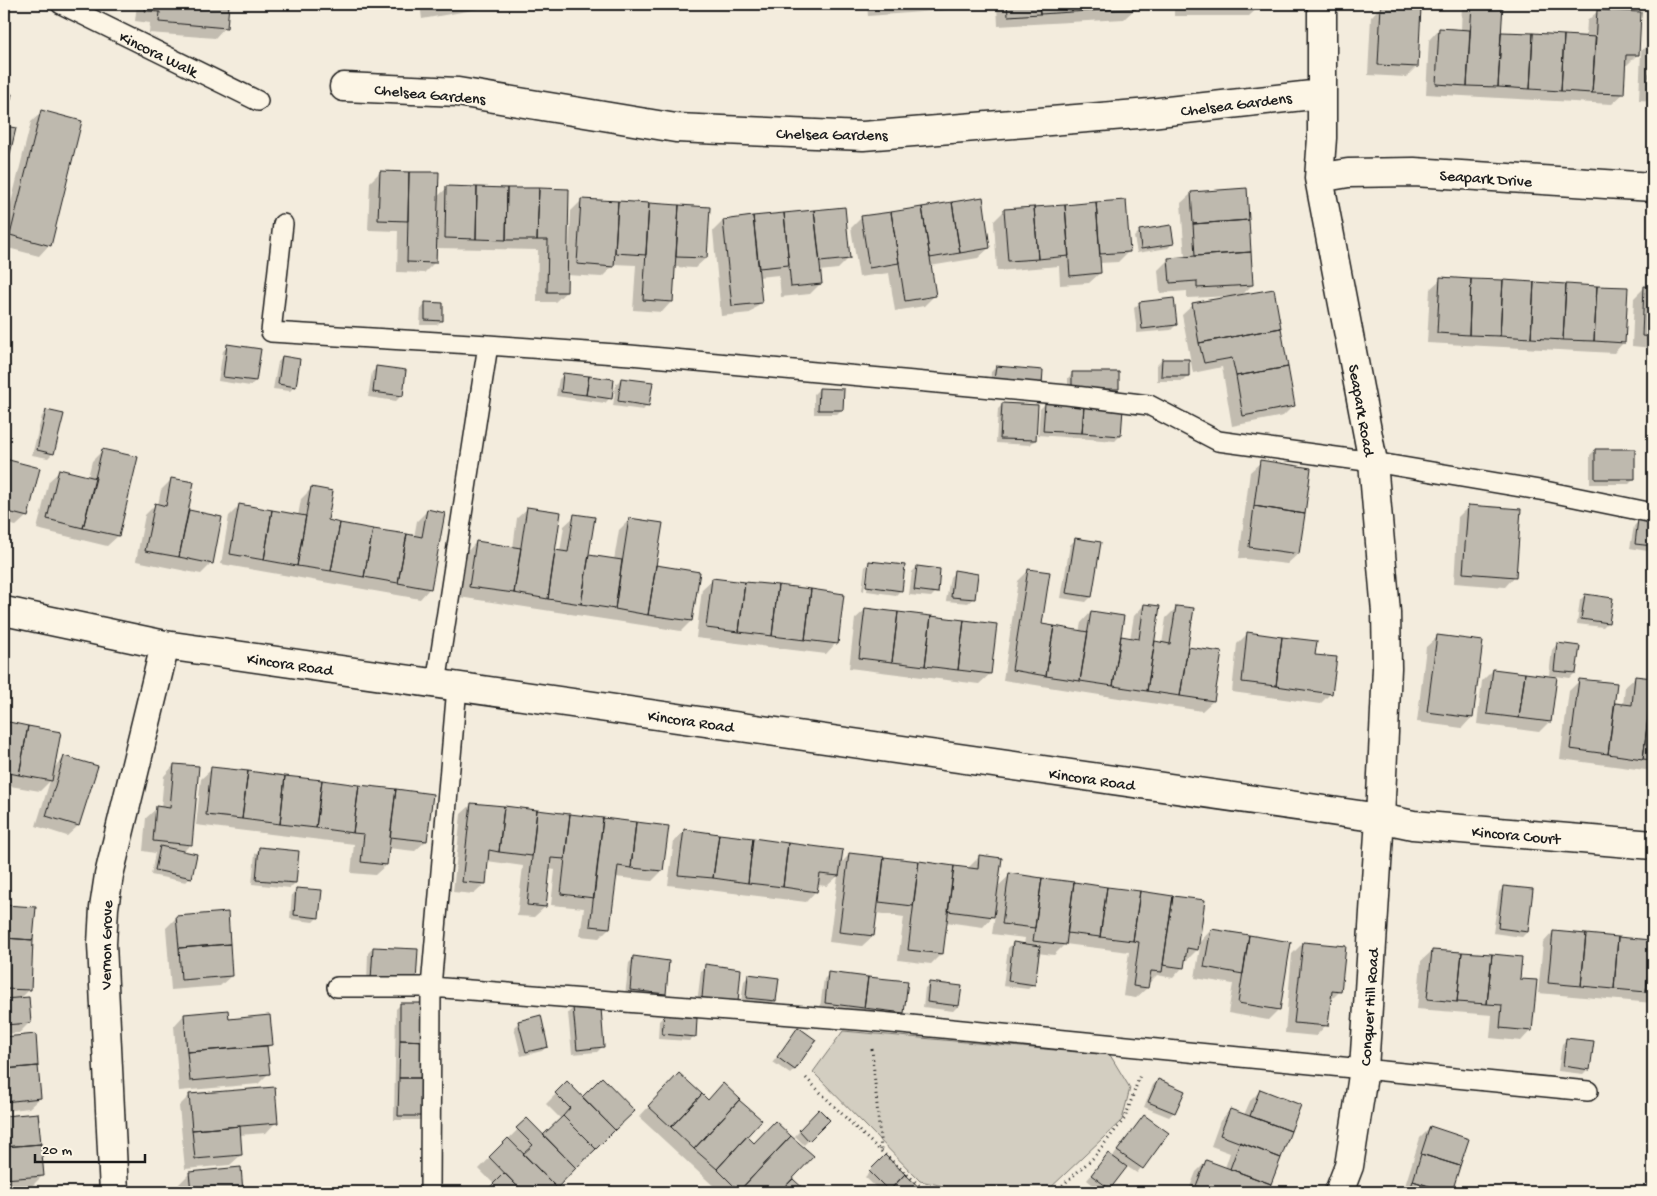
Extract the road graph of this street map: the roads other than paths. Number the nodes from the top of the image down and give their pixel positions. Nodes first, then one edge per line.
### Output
1 (61, 4) edge
2 (1322, 4) edge
3 (344, 86) dead end
4 (1321, 94) junction
5 (258, 101) dead end
6 (1319, 178) junction
7 (1653, 188) edge
8 (283, 224) dead end
9 (488, 345) junction
10 (1372, 462) junction
11 (1653, 513) edge
12 (4, 611) edge
13 (165, 645) junction
14 (447, 685) junction
15 (1380, 818) junction
16 (1653, 845) edge
17 (337, 987) dead end
18 (431, 987) junction
19 (1364, 1069) junction
20 (1588, 1091) dead end
21 (114, 1192) edge
22 (430, 1192) edge
23 (1338, 1192) edge

1 - 5 lane, Kincora Walk
2 - 4 street, Seapark Road
3 - 4 street, Chelsea Gardens
4 - 6 street, Seapark Road
6 - 7 street, Seapark Drive
6 - 10 street, Seapark Road
8 - 9 lane
9 - 10 lane
9 - 14 lane
10 - 11 lane
10 - 15 street, Seapark Road
12 - 13 street, Kincora Road
13 - 14 street, Kincora Road
13 - 21 street, Vernon Grove
14 - 15 street, Kincora Road
14 - 18 lane
15 - 16 street, Kincora Court
15 - 19 street, Conquer Hill Road
17 - 18 lane
18 - 19 lane
18 - 22 lane
19 - 20 lane
19 - 23 street, Conquer Hill Road

